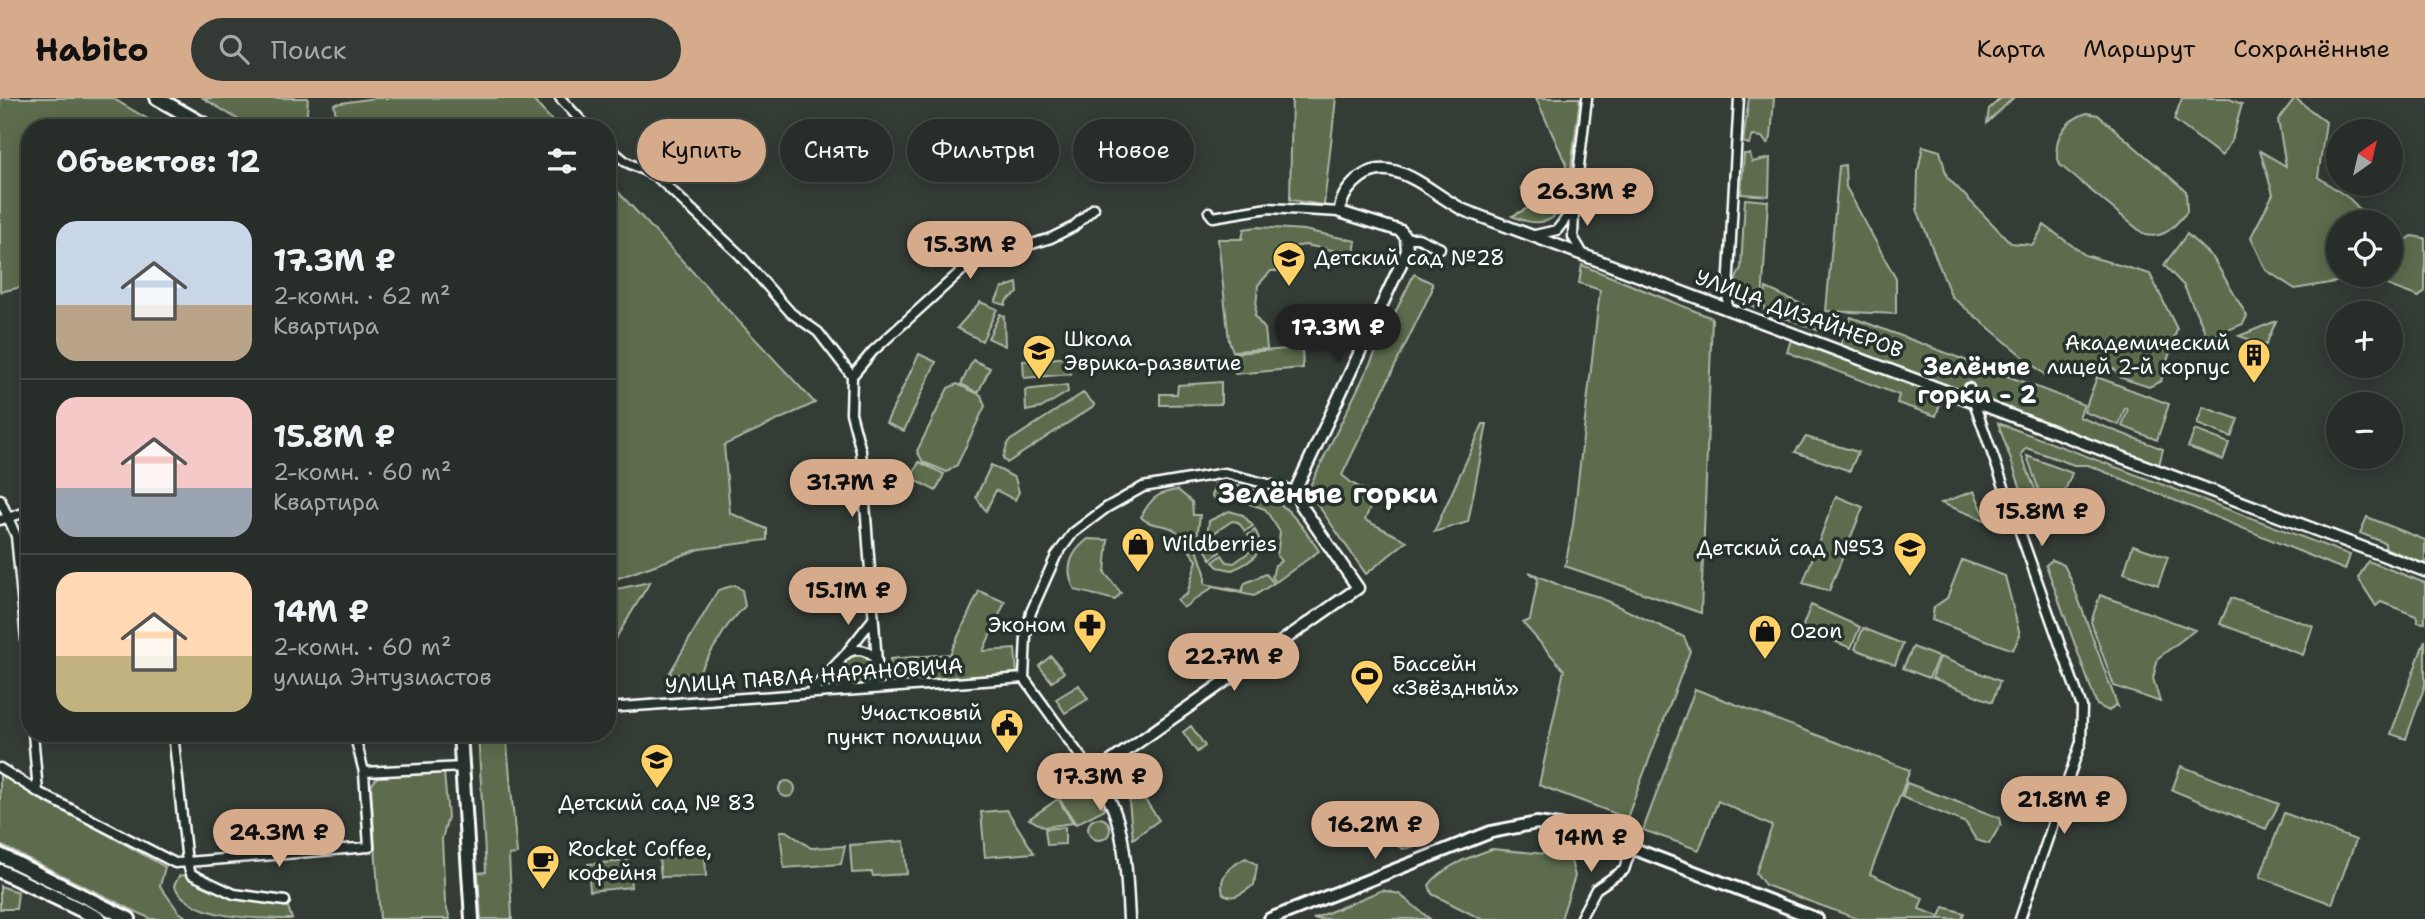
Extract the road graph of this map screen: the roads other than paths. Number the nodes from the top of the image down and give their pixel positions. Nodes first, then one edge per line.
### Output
1 (157, 98) edge
2 (560, 98) edge
3 (1587, 98) edge
4 (1739, 98) edge
5 (194, 119) edge
6 (580, 119) edge
7 (616, 154) edge
8 (1094, 208) dead end
9 (1574, 208) junction
10 (1209, 212) dead end
11 (1340, 212) junction
12 (1535, 235) junction
13 (1406, 238) junction
14 (1440, 248) dead end
15 (1583, 254) junction
16 (1727, 308) junction
17 (852, 376) junction
18 (1969, 388) dead end
19 (1974, 400) junction
20 (1295, 491) junction
21 (0, 499) edge
22 (21, 514) edge
23 (4, 519) edge
24 (2425, 571) edge
25 (21, 582) edge
26 (873, 619) junction
27 (844, 656) junction
28 (877, 662) junction
29 (878, 676) junction
30 (1024, 678) junction
31 (878, 689) junction
32 (860, 691) junction
33 (810, 693) junction
34 (616, 707) edge
35 (34, 742) edge
36 (174, 742) edge
37 (356, 742) edge
38 (461, 742) edge
39 (463, 767) junction
40 (0, 768) edge
41 (364, 772) junction
42 (1093, 774) junction
43 (38, 792) junction
44 (1632, 846) junction
45 (0, 855) edge
46 (187, 862) junction
47 (0, 871) edge
48 (285, 901) dead end
49 (100, 919) edge
50 (129, 919) edge
51 (472, 919) edge
52 (1129, 919) edge
53 (1269, 919) edge
54 (1580, 919) edge
55 (1817, 919) edge
56 (2020, 919) edge

1 - 5 main road
2 - 6 street
3 - 9 street
4 - 16 street
7 - 17 street
8 - 17 street
9 - 12 street
9 - 15 street
10 - 11 street
11 - 12 street, УЛИЦА ДИЗАЙНЕРОВ
11 - 13 street
12 - 15 street, УЛИЦА ДИЗАЙНЕРОВ
13 - 14 street
13 - 20 street
15 - 16 street, УЛИЦА ДИЗАЙНЕРОВ
16 - 19 street, УЛИЦА ДИЗАЙНЕРОВ
17 - 26 street
18 - 19 street
19 - 24 street, УЛИЦА ДИЗАЙНЕРОВ
19 - 56 street
20 - 30 street
20 - 42 street
21 - 23 street
22 - 23 street
23 - 25 street
26 - 27 street
26 - 28 street
27 - 28 street
27 - 32 street
27 - 33 street
28 - 29 street
29 - 31 street
29 - 32 street
30 - 31 street, УЛИЦА ПАВЛА НАРАНОВИЧА
30 - 42 street
31 - 32 street, УЛИЦА ПАВЛА НАРАНОВИЧА
32 - 33 street, УЛИЦА ПАВЛА НАРАНОВИЧА
33 - 34 street, УЛИЦА ПАВЛА НАРАНОВИЧА
35 - 43 street
36 - 46 street
37 - 41 street
38 - 39 main road
39 - 41 street
39 - 51 main road
40 - 43 street
41 - 46 street
42 - 52 street
43 - 46 street
44 - 53 main road
44 - 54 street
44 - 55 main road
45 - 50 main road
46 - 48 street
47 - 49 main road

